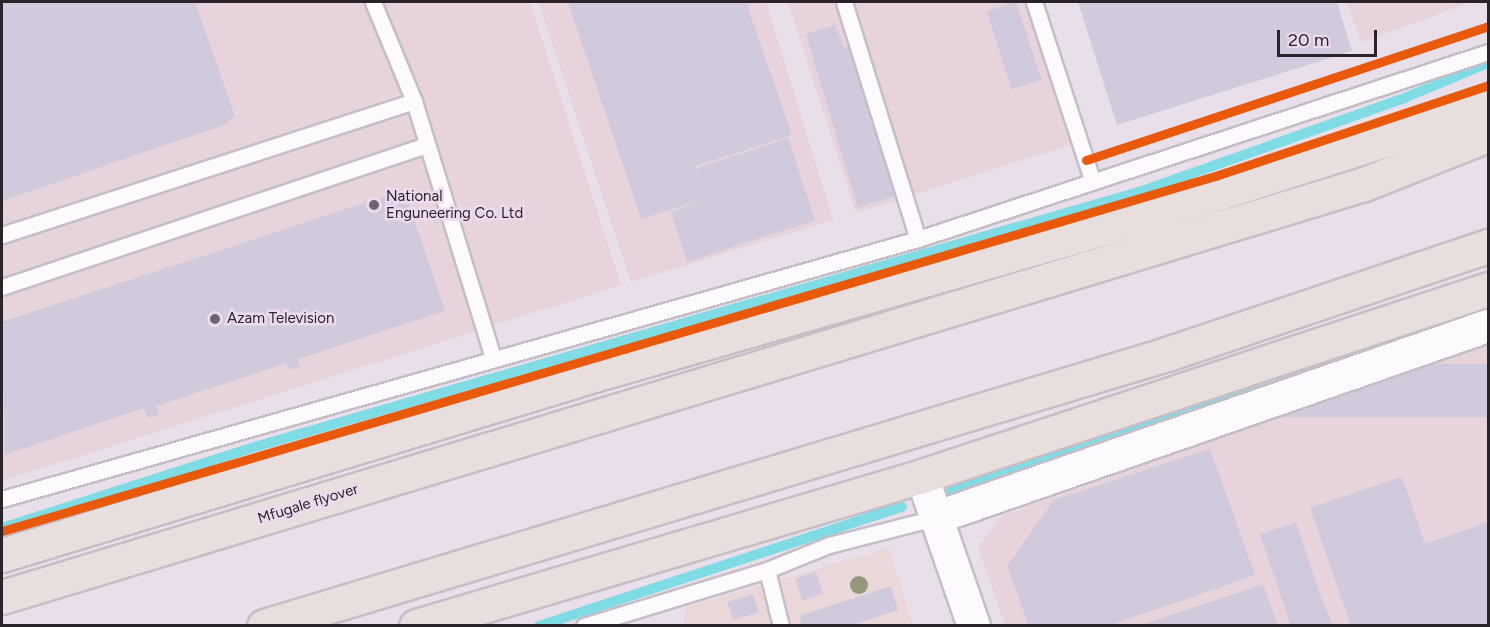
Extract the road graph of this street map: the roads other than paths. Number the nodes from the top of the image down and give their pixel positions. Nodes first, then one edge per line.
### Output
1 (373, 2) edge
2 (844, 2) edge
3 (1034, 2) edge
4 (1488, 52) edge
5 (414, 101) junction
6 (1488, 107) edge
7 (1488, 135) edge
8 (426, 145) junction
9 (1093, 182) junction
10 (2, 235) edge
11 (918, 239) junction
12 (1488, 246) edge
13 (2, 287) edge
14 (1488, 289) edge
15 (1488, 326) edge
16 (493, 357) junction
17 (922, 476) junction
18 (2, 499) edge
19 (938, 517) junction
20 (2, 555) edge
21 (767, 570) junction
22 (2, 597) edge
23 (264, 626) edge
24 (416, 626) edge
25 (584, 626) edge
26 (781, 626) edge
27 (974, 626) edge

1 - 5 lane
2 - 11 lane
3 - 9 lane
4 - 9 lane
5 - 8 lane
5 - 10 lane
6 - 20 highway
7 - 22 highway, Mfugale flyover
8 - 13 lane
8 - 16 lane
9 - 11 lane
11 - 16 lane
12 - 23 highway
14 - 17 highway
15 - 19 street
16 - 18 lane
17 - 19 street
17 - 24 highway
19 - 21 lane
19 - 27 street
21 - 25 lane
21 - 26 lane

